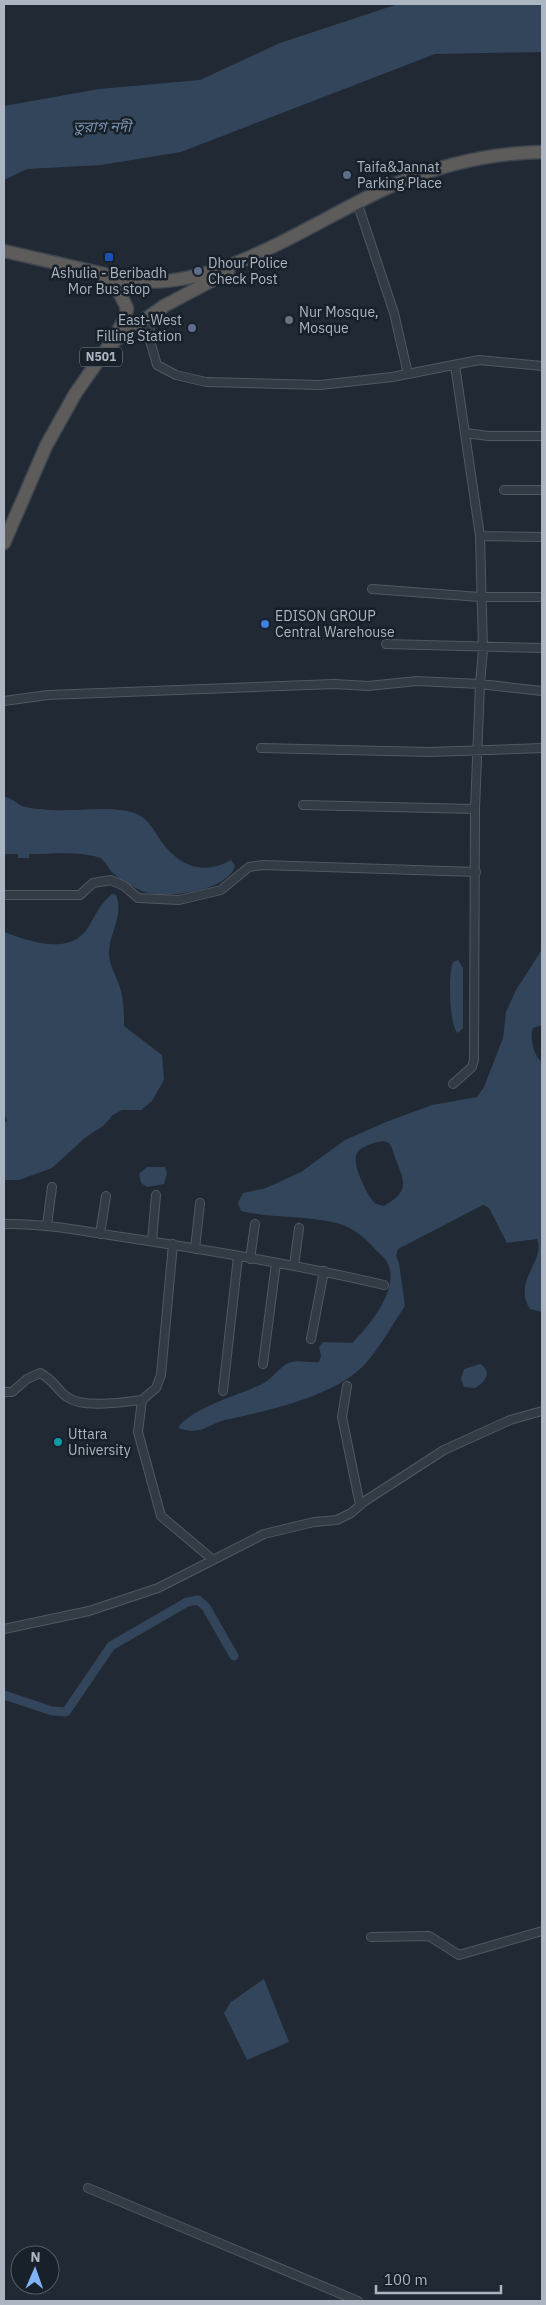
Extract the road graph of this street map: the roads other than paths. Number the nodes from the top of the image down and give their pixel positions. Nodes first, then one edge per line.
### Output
1 (542, 152) edge
2 (357, 202) junction
3 (277, 244) junction
4 (4, 251) edge
5 (92, 270) junction
6 (151, 314) junction
7 (110, 344) junction
8 (455, 366) junction
9 (542, 366) edge
10 (408, 374) junction
11 (466, 433) junction
12 (542, 436) edge
13 (504, 490) dead end
14 (542, 490) edge
15 (480, 536) junction
16 (542, 537) edge
17 (4, 543) edge
18 (372, 589) dead end
19 (480, 597) junction
20 (542, 597) edge
21 (386, 644) dead end
22 (483, 648) junction
23 (542, 648) edge
24 (480, 684) junction
25 (542, 691) edge
26 (4, 701) edge
27 (261, 748) dead end
28 (542, 748) edge
29 (478, 750) junction
30 (303, 805) dead end
31 (475, 809) junction
32 (476, 872) junction
33 (4, 895) edge
34 (453, 1084) dead end
35 (52, 1188) dead end
36 (106, 1196) dead end
37 (156, 1196) dead end
38 (200, 1203) dead end
39 (4, 1224) edge
40 (254, 1224) dead end
41 (47, 1226) junction
42 (299, 1228) dead end
43 (100, 1234) junction
44 (152, 1242) junction
45 (174, 1244) junction
46 (194, 1248) junction
47 (238, 1257) junction
48 (250, 1259) junction
49 (276, 1263) junction
50 (294, 1266) junction
51 (324, 1271) junction
52 (384, 1285) dead end
53 (311, 1339) dead end
54 (263, 1364) dead end
55 (347, 1386) dead end
56 (223, 1390) dead end
57 (4, 1392) edge
58 (142, 1400) junction
59 (542, 1411) edge
60 (360, 1505) junction
61 (212, 1559) junction
62 (4, 1629) edge
63 (542, 1931) edge
64 (371, 1937) dead end
65 (88, 2188) dead end
66 (358, 2301) edge

1 - 2 highway
2 - 3 highway
2 - 10 street
3 - 5 highway
3 - 6 highway, N501
4 - 5 highway
5 - 7 highway
6 - 7 highway, N501
6 - 10 street
7 - 17 highway, N501
8 - 9 street
8 - 10 street
8 - 11 street
11 - 12 street
11 - 15 street
13 - 14 street
15 - 16 street
15 - 19 street
18 - 19 street
19 - 20 street
19 - 22 street
21 - 22 street
22 - 23 street
22 - 24 street
24 - 25 street
24 - 26 street
24 - 29 street
27 - 29 street
28 - 29 street
29 - 31 street
30 - 31 street
31 - 32 street
32 - 33 street
32 - 34 street
35 - 41 street
36 - 43 street
37 - 44 street
38 - 46 street
39 - 41 street
40 - 48 street
41 - 43 street
42 - 50 street
43 - 44 street
44 - 45 street
45 - 46 street
45 - 58 street
46 - 47 street
47 - 48 street
47 - 56 street
48 - 49 street
49 - 50 street
49 - 54 street
50 - 51 street
51 - 52 street
51 - 53 street
55 - 60 street
57 - 58 street
58 - 61 street
59 - 60 street
60 - 61 street
61 - 62 street
63 - 64 street
65 - 66 street

